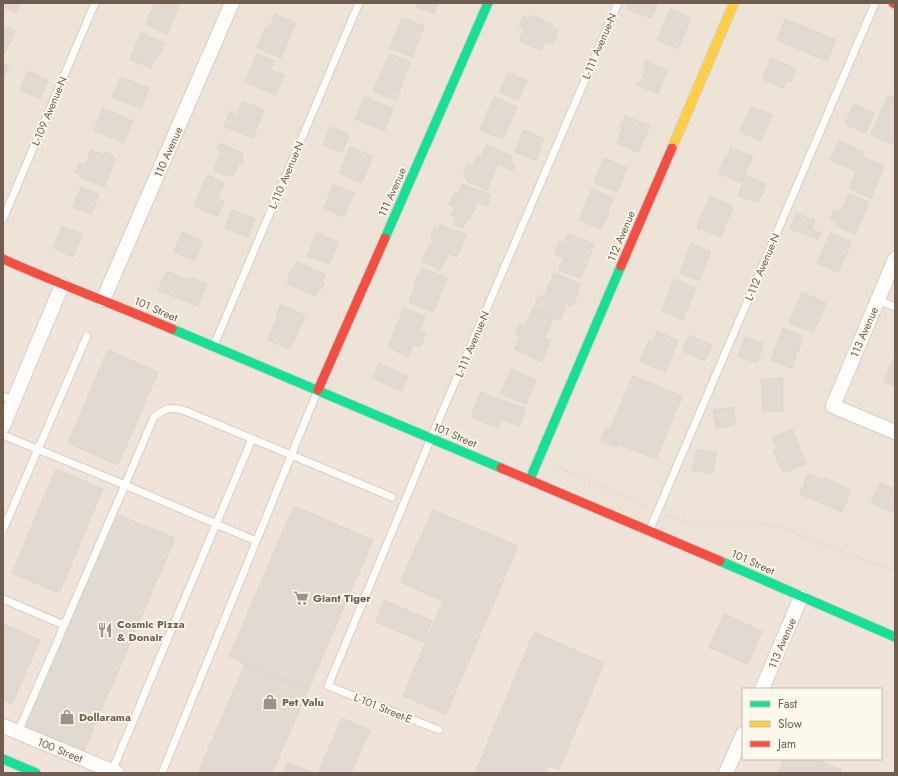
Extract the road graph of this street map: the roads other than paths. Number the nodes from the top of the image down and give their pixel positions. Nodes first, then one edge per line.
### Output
1 (95, 3) edge
2 (232, 3) edge
3 (359, 3) edge
4 (488, 3) edge
5 (618, 3) edge
6 (734, 3) edge
7 (875, 3) edge
8 (3, 219) edge
9 (895, 258) edge
10 (3, 259) edge
11 (62, 285) junction
12 (103, 300) junction
13 (878, 300) junction
14 (895, 307) edge
15 (87, 336) dead end
16 (213, 346) junction
17 (318, 390) junction
18 (8, 398) edge
19 (3, 426) edge
20 (895, 432) edge
21 (3, 435) edge
22 (431, 438) junction
23 (252, 439) junction
24 (38, 449) junction
25 (291, 455) junction
26 (530, 480) junction
27 (124, 485) junction
28 (392, 497) dead end
29 (217, 524) junction
30 (3, 530) edge
31 (650, 530) junction
32 (256, 541) junction
33 (801, 597) junction
34 (3, 599) edge
35 (64, 625) junction
36 (895, 637) edge
37 (328, 686) joint
38 (762, 688) edge
39 (3, 726) edge
40 (438, 730) dead end
41 (18, 732) junction
42 (742, 736) edge
43 (3, 759) edge
44 (115, 772) edge
45 (36, 773) edge
46 (162, 773) edge
47 (726, 773) edge

1 - 8 lane, L-109 Avenue-N
2 - 12 street, 110 Avenue
3 - 16 lane, L-110 Avenue-N
4 - 17 street, 111 Avenue
5 - 22 lane, L-111 Avenue-N
6 - 26 street, 112 Avenue
7 - 31 lane, L-112 Avenue-N
9 - 13 street, 113 Avenue
10 - 11 street, 101 Street
11 - 12 street, 101 Street
11 - 18 street
12 - 16 street, 101 Street
13 - 14 lane
13 - 20 street, 113 Avenue
15 - 24 lane
16 - 17 street, 101 Street
17 - 22 street, 101 Street
17 - 25 lane
18 - 19 street
21 - 24 lane
22 - 26 street, 101 Street
22 - 37 lane, L-111 Avenue-N
23 - 25 lane
23 - 27 lane
23 - 29 lane
24 - 27 lane
24 - 30 lane
25 - 28 lane
25 - 32 lane
26 - 31 street, 101 Street
27 - 29 lane
27 - 35 lane
29 - 32 lane
29 - 44 lane
31 - 33 street, 101 Street
32 - 46 lane
33 - 36 street, 101 Street
33 - 38 street, 113 Avenue
34 - 35 lane
35 - 41 lane
37 - 40 lane, L-101 Street-E
39 - 41 street, 100 Street
41 - 44 street, 100 Street
42 - 47 street
43 - 45 street

